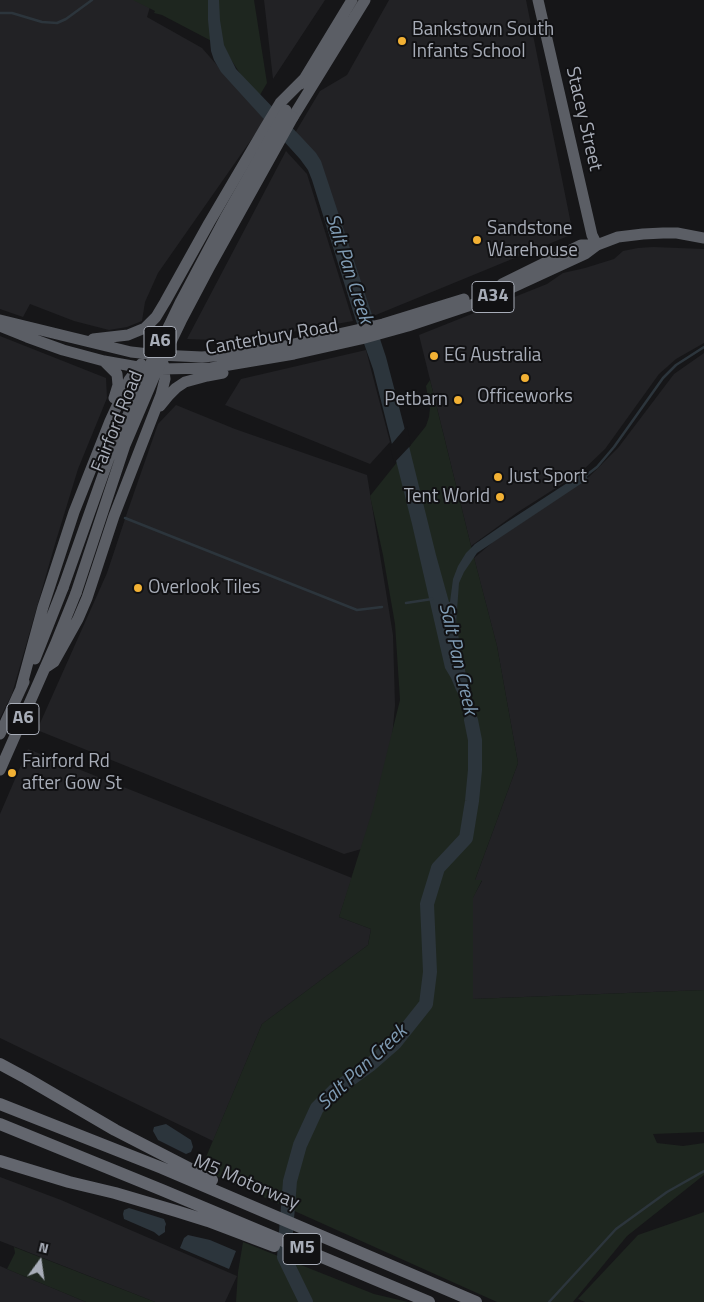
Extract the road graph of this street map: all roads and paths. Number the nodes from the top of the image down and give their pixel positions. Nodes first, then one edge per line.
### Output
1 (352, 0) edge
2 (364, 0) edge
3 (538, 0) edge
4 (286, 110) junction
5 (704, 238) edge
6 (597, 245) junction
7 (0, 320) edge
8 (0, 326) edge
9 (359, 334) junction
10 (84, 340) junction
11 (157, 355) junction
12 (104, 361) junction
13 (246, 362) junction
14 (138, 367) junction
15 (164, 369) junction
16 (110, 421) junction
17 (151, 423) junction
18 (46, 668) junction
19 (21, 688) junction
20 (0, 734) edge
21 (0, 770) edge
22 (0, 1064) edge
23 (0, 1104) edge
24 (0, 1124) edge
25 (0, 1161) edge
26 (221, 1189) junction
27 (210, 1216) junction
28 (430, 1302) edge
29 (476, 1302) edge

1 - 4 highway, Fairford Road / A6
2 - 4 highway, Fairford Road / A6
3 - 6 highway, Stacey Street
4 - 10 highway
4 - 18 highway, Fairford Road / A6, bridge
4 - 19 highway, Fairford Road / A6, bridge
5 - 6 highway, Canterbury Road / A34
6 - 9 highway, Canterbury Road / A34
7 - 10 highway, Canterbury Road / A34
8 - 12 highway, Canterbury Road / A34
9 - 11 highway, Canterbury Road / A34
9 - 13 highway, Canterbury Road / A34
10 - 11 highway, Canterbury Road / A34
11 - 14 highway
11 - 15 highway, A6
12 - 14 highway, Canterbury Road / A34
12 - 16 highway
13 - 15 highway, Canterbury Road / A34
13 - 17 highway, A6
14 - 15 highway, Canterbury Road / A34
14 - 16 highway
15 - 17 highway, A6
16 - 19 highway
17 - 18 highway, A6
18 - 21 highway, Fairford Road / A6
19 - 20 highway, Fairford Road / A6
22 - 26 highway, M5
23 - 26 highway, M5 Motorway / M5
24 - 27 highway, M5 Motorway
25 - 27 highway
26 - 29 highway, M5 Motorway / M5
27 - 28 highway

